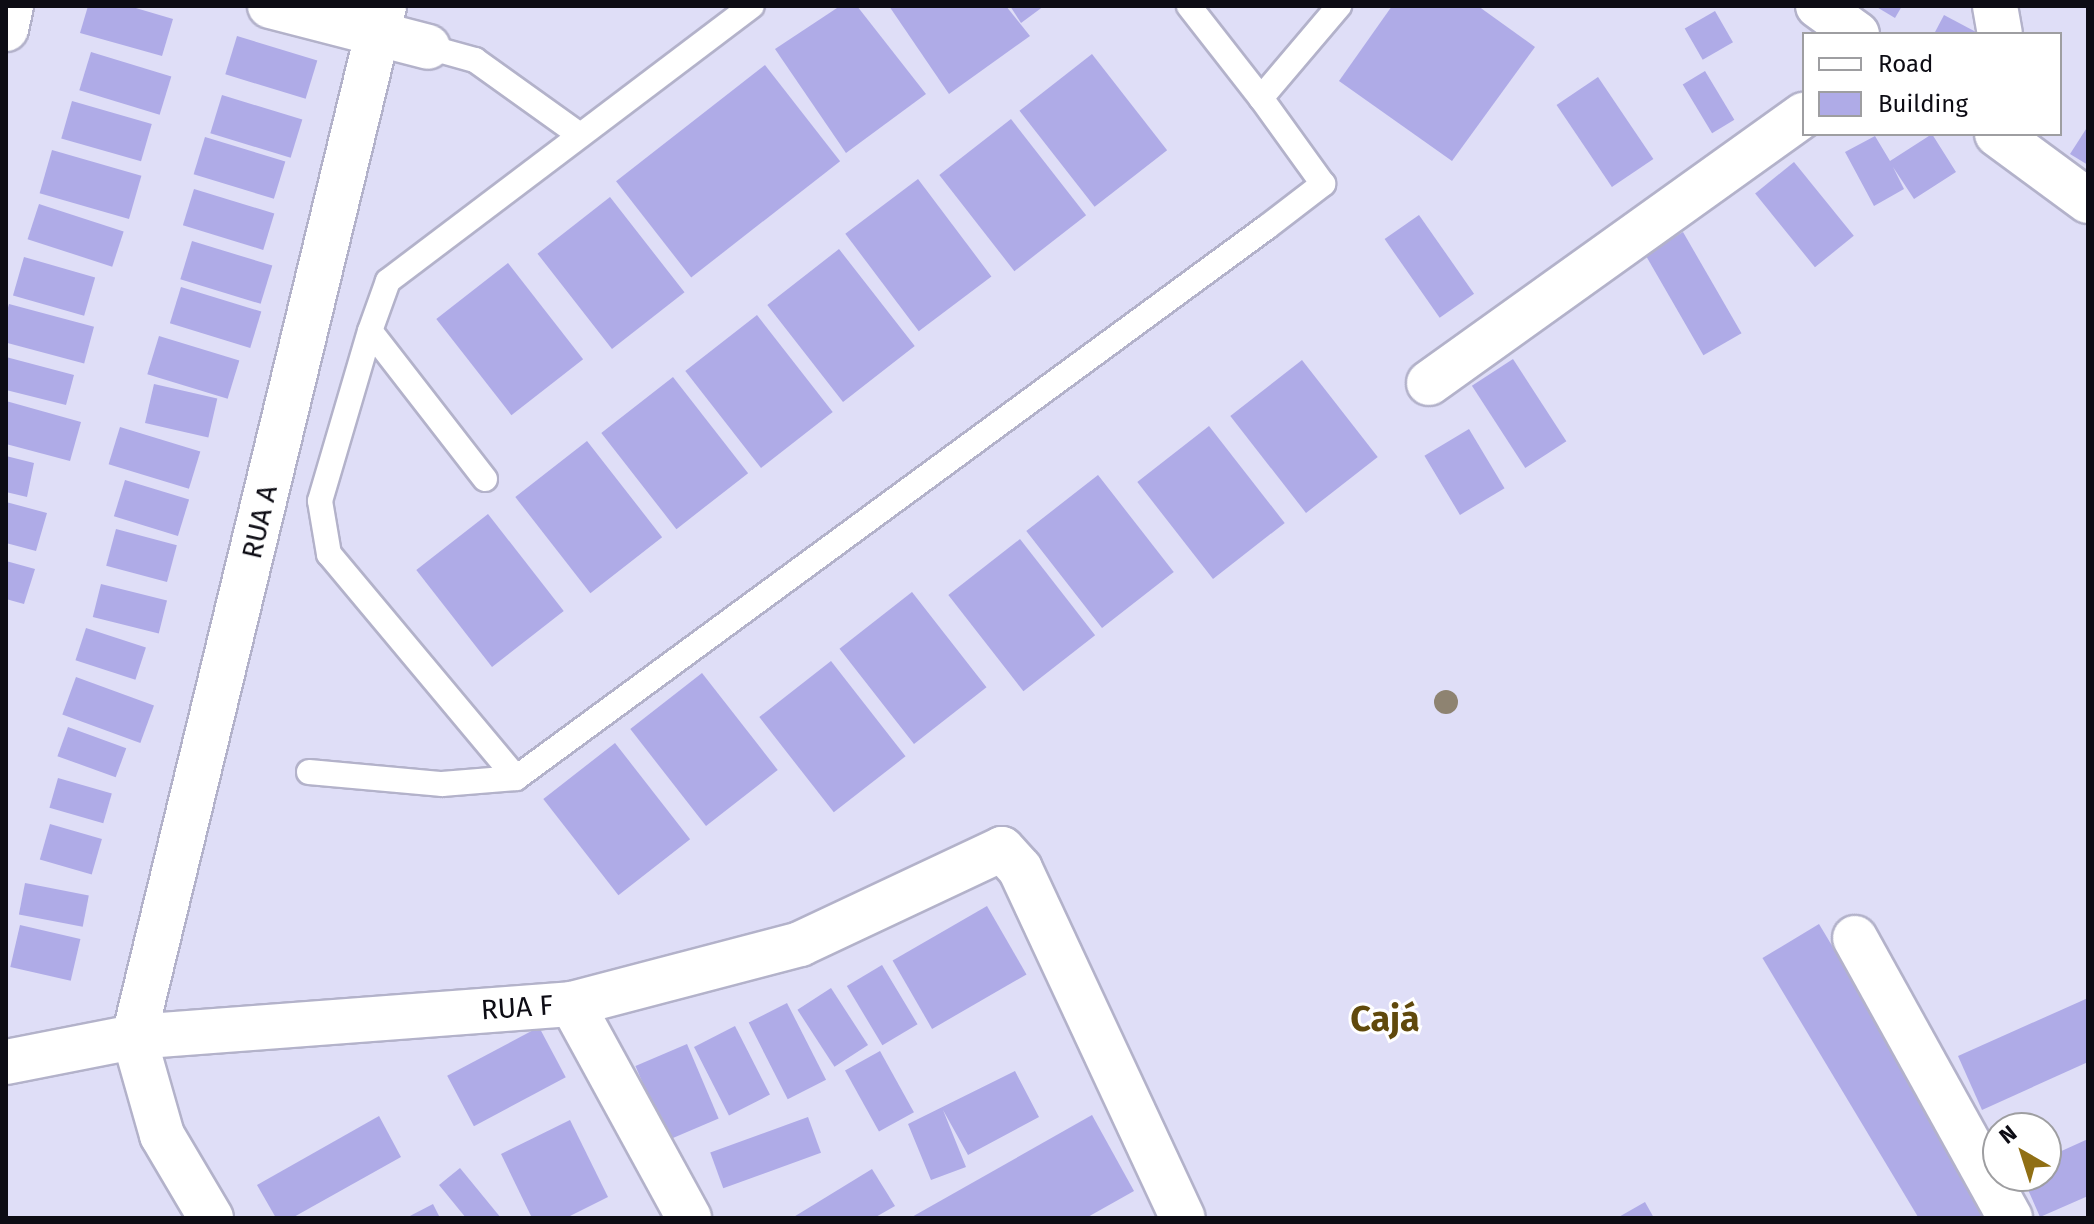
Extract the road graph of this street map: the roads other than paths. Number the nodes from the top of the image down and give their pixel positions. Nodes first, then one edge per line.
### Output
1 (11, 6) edge
2 (270, 6) edge
3 (752, 6) edge
4 (1189, 6) edge
5 (1339, 6) edge
6 (1818, 6) edge
7 (1995, 6) edge
8 (380, 20) edge
9 (6, 29) edge
10 (1854, 32) edge
11 (2000, 32) edge
12 (428, 47) joint
13 (1261, 98) junction
14 (1802, 116) edge
15 (577, 133) junction
16 (2000, 136) edge
17 (2088, 201) edge
18 (370, 331) junction
19 (1429, 383) dead end
20 (485, 479) dead end
21 (309, 772) dead end
22 (516, 778) junction
23 (1855, 938) dead end
24 (572, 1004) junction
25 (134, 1037) junction
26 (6, 1062) edge
27 (1174, 1215) edge
28 (211, 1218) edge
29 (689, 1218) edge
30 (2010, 1218) edge

1 - 9 street
2 - 8 street
3 - 15 lane
4 - 13 lane
5 - 13 lane
6 - 10 street
7 - 11 street
8 - 12 street
8 - 25 street, RUA A
12 - 15 lane
13 - 22 lane
14 - 19 street
15 - 18 lane
16 - 17 street
18 - 20 lane
18 - 22 lane
21 - 22 lane
23 - 30 street
24 - 25 street, RUA F
24 - 27 street, RUA F
24 - 29 street
25 - 26 street, RUA F
25 - 28 street

